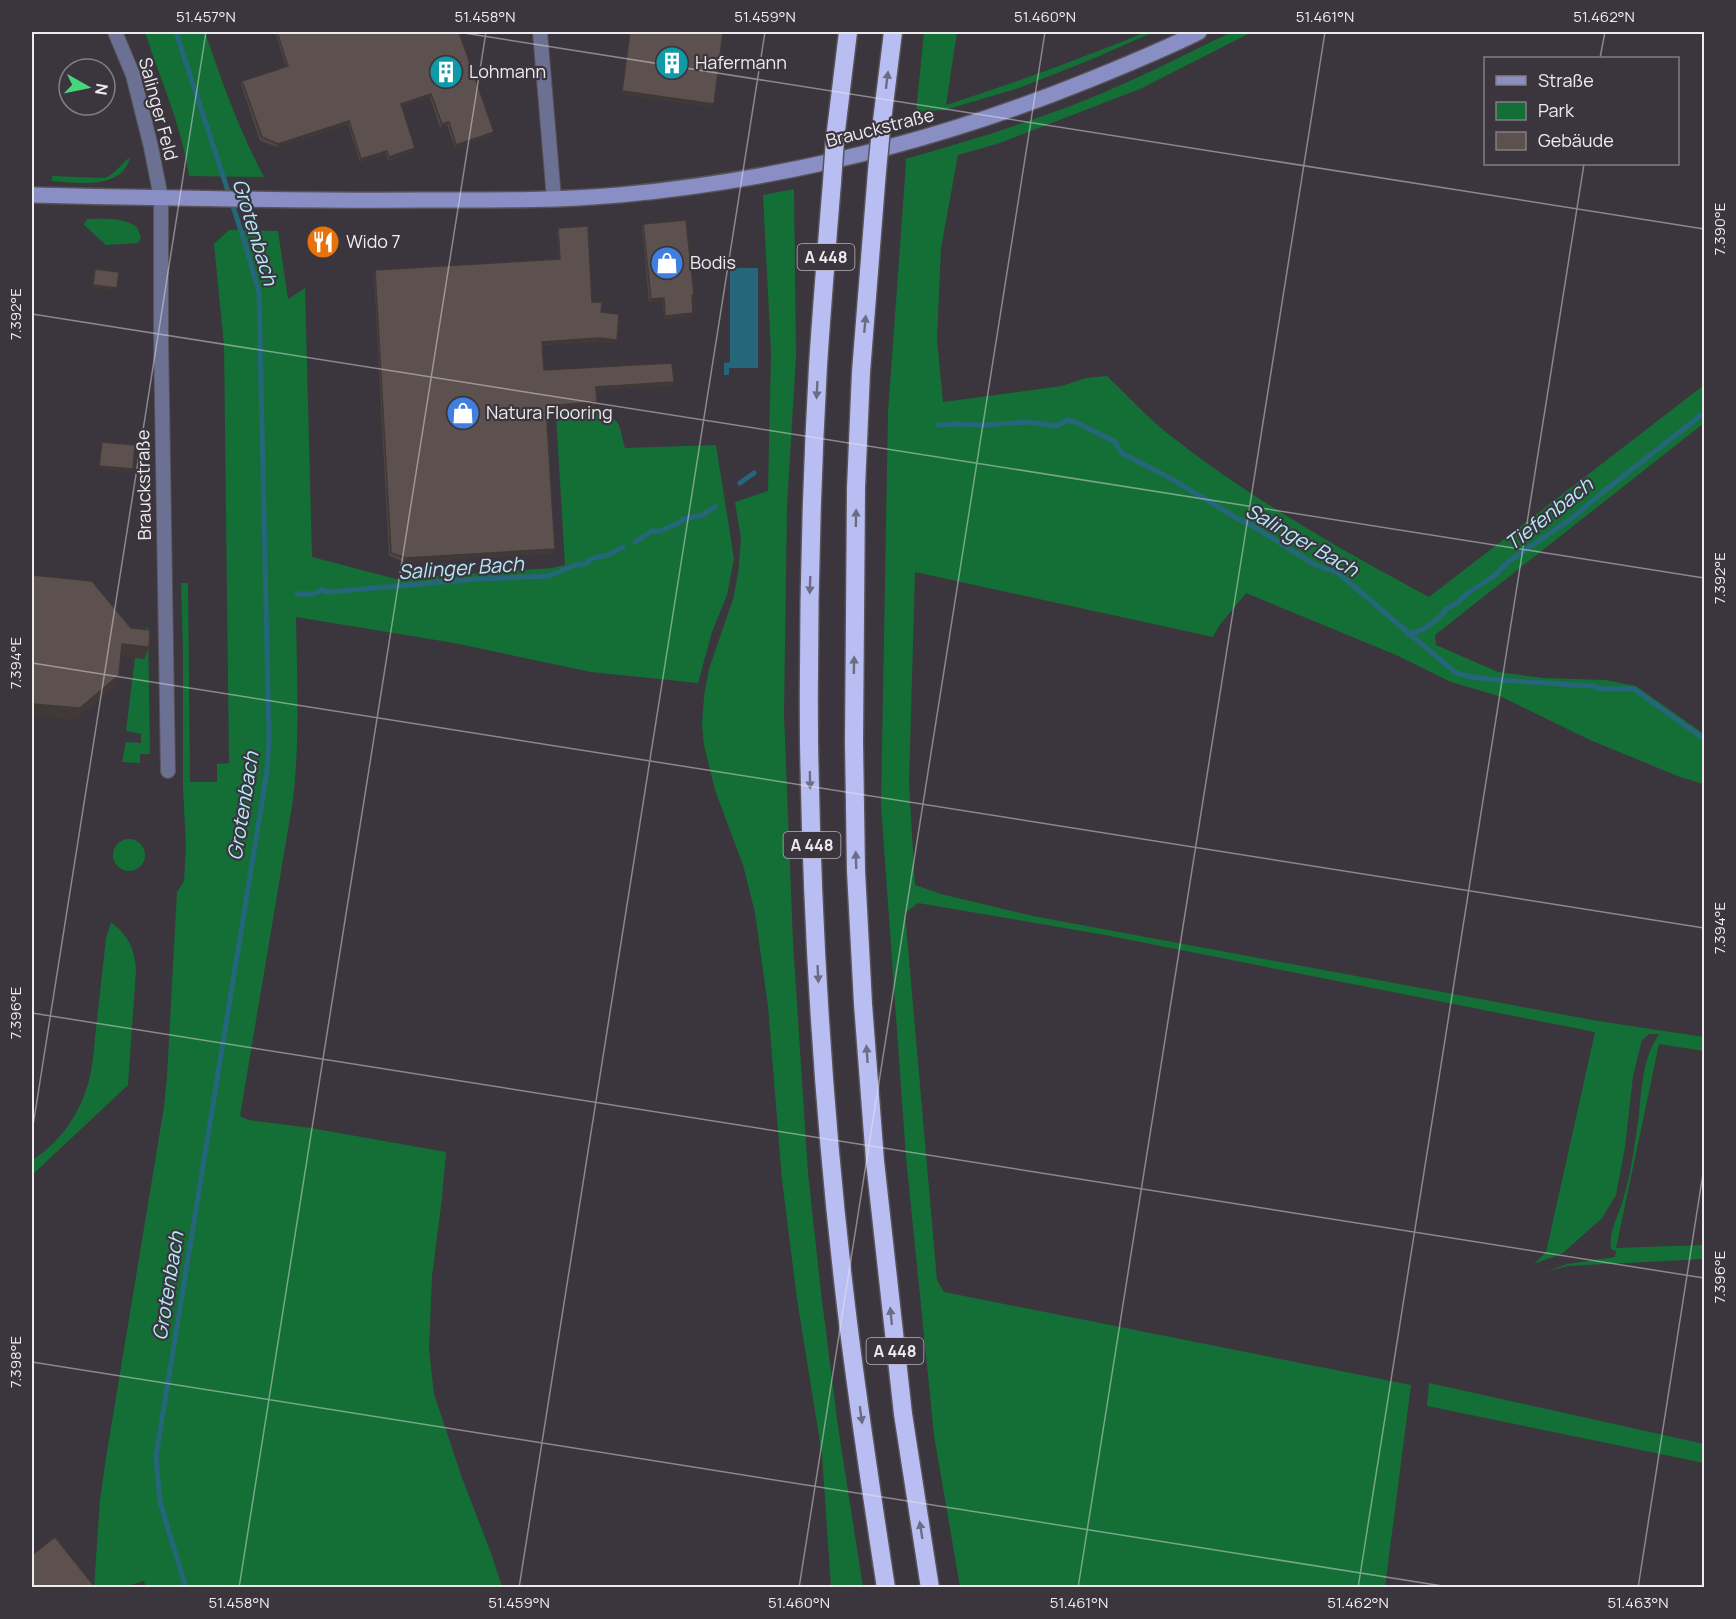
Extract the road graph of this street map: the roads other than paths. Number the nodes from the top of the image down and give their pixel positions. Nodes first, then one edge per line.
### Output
1 (115, 32) edge
2 (540, 32) edge
3 (848, 32) edge
4 (893, 32) edge
5 (1199, 32) edge
6 (32, 195) edge
7 (161, 198) junction
8 (554, 199) junction
9 (168, 771) dead end
10 (886, 1587) edge
11 (930, 1587) edge

1 - 7 street, Salinger Feld
2 - 8 street
3 -> 10 highway, A 448, bridge
11 -> 4 highway, A 448, bridge
5 - 8 street, Brauckstraße
6 - 7 street, Brauckstraße
7 - 8 street, Brauckstraße
7 - 9 street, Brauckstraße

